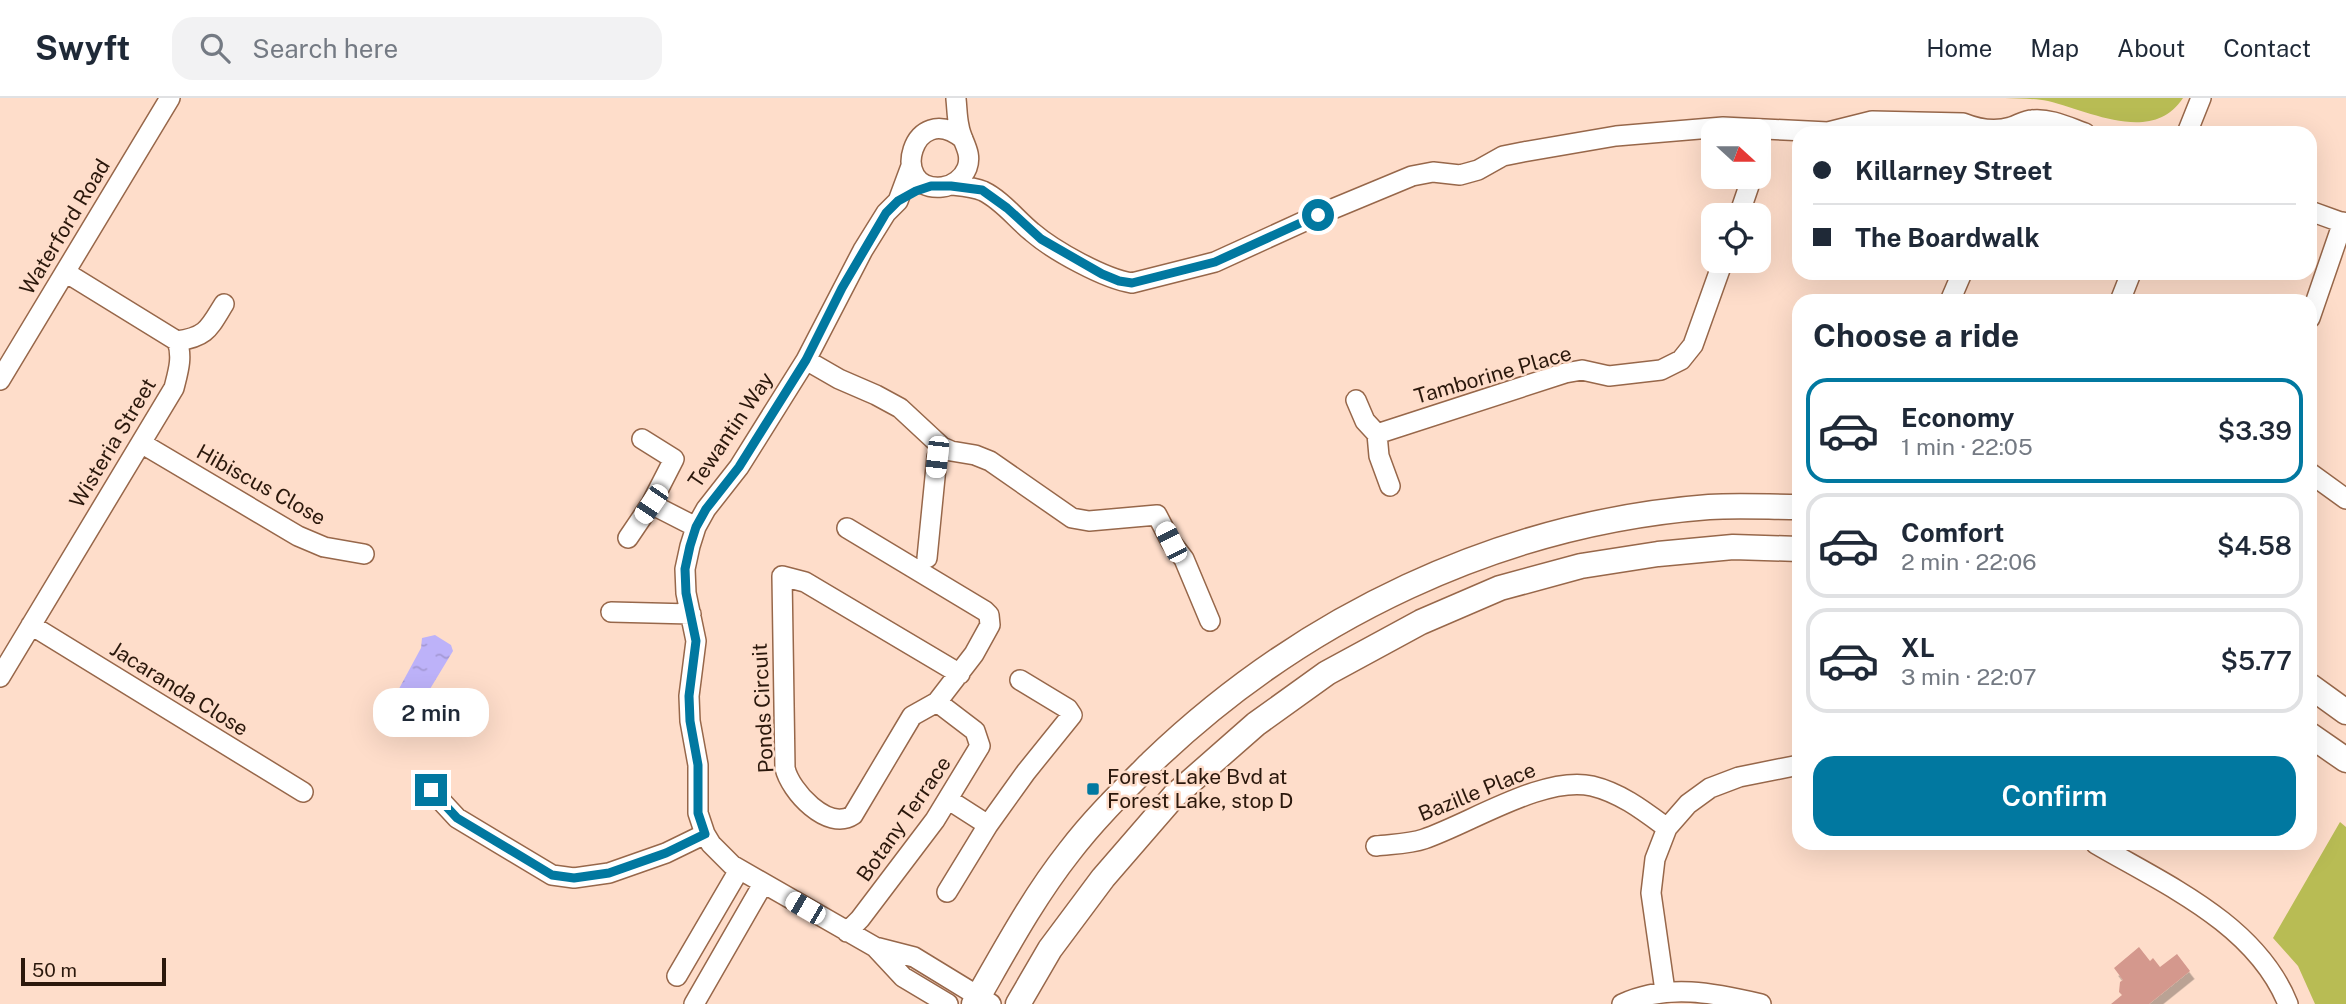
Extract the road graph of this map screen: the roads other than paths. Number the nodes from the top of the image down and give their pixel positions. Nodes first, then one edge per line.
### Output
1 (170, 98) edge
2 (2201, 98) edge
3 (956, 99) edge
4 (1852, 126) edge
5 (1972, 126) edge
6 (2015, 126) edge
7 (2064, 126) edge
8 (2190, 126) edge
9 (937, 129) junction
10 (1701, 129) edge
11 (1771, 131) edge
12 (1792, 131) edge
13 (963, 139) junction
14 (969, 163) junction
15 (911, 166) junction
16 (941, 186) junction
17 (982, 190) junction
18 (898, 201) junction
19 (2317, 213) edge
20 (2344, 223) edge
21 (65, 272) junction
22 (1719, 273) edge
23 (2317, 298) edge
24 (224, 304) dead end
25 (177, 341) junction
26 (806, 360) junction
27 (0, 380) edge
28 (1356, 400) dead end
29 (1377, 434) junction
30 (642, 439) dead end
31 (141, 443) junction
32 (942, 447) junction
33 (2317, 479) edge
34 (1390, 486) dead end
35 (2346, 499) edge
36 (651, 504) junction
37 (1792, 507) edge
38 (696, 527) junction
39 (847, 528) dead end
40 (628, 538) dead end
41 (1792, 549) edge
42 (364, 554) dead end
43 (927, 558) dead end
44 (611, 612) dead end
45 (691, 614) junction
46 (1210, 621) dead end
47 (31, 625) junction
48 (960, 674) junction
49 (0, 677) edge
50 (1020, 680) dead end
51 (2317, 691) edge
52 (937, 702) junction
53 (2346, 712) edge
54 (2317, 740) edge
55 (2346, 760) edge
56 (1792, 766) edge
57 (431, 790) dead end
58 (303, 792) dead end
59 (949, 800) junction
60 (988, 825) junction
61 (1667, 828) junction
62 (705, 834) junction
63 (1376, 846) dead end
64 (2106, 850) edge
65 (739, 870) junction
66 (763, 884) junction
67 (947, 892) dead end
68 (847, 932) junction
69 (875, 947) junction
70 (677, 976) dead end
71 (1665, 991) junction
72 (981, 1001) edge
73 (694, 1004) edge
74 (948, 1004) edge
75 (1018, 1004) edge
76 (1622, 1004) edge
77 (1761, 1004) edge
78 (2288, 1004) edge

1 - 21 street, Waterford Road
2 - 8 street
3 - 9 street
3 - 13 street
4 - 5 street
6 - 7 street
9 - 13 street
9 - 15 street
10 - 17 street
11 - 12 street
13 - 14 street
14 - 16 street
14 - 17 street
15 - 16 street
15 - 18 street, Tewantin Way
16 - 17 street
16 - 18 street, Tewantin Way
18 - 26 street, Tewantin Way
19 - 20 street
20 - 23 street
21 - 25 street
21 - 27 street, Waterford Road
22 - 29 street, Tamborine Place
24 - 25 street
25 - 31 street, Wisteria Street
26 - 32 street
26 - 38 street, Tewantin Way
28 - 29 street
29 - 34 street
30 - 36 street
31 - 42 street, Hibiscus Close
31 - 47 street, Wisteria Street
32 - 43 street
32 - 46 street
33 - 35 street
36 - 38 street
36 - 40 street
37 - 72 main road
38 - 45 street, Tewantin Way
39 - 48 street
41 - 75 main road
44 - 45 street
45 - 62 street, Tewantin Way
47 - 49 street, Wisteria Street
47 - 58 street, Jacaranda Close
48 - 52 street, Ponds Circuit
48 - 52 street, Ponds Circuit
50 - 60 street
51 - 53 main road
52 - 59 street, Botany Terrace
54 - 55 main road
56 - 61 street
57 - 62 street
59 - 60 street
59 - 68 street, Botany Terrace
60 - 67 street
61 - 63 street, Bazille Place
61 - 71 street
62 - 65 street, Tewantin Way
64 - 78 street
65 - 66 street, Tewantin Way
65 - 70 street
66 - 68 street, Tewantin Way
66 - 73 street
68 - 69 street, Tewantin Way
69 - 72 street, Tewantin Way
69 - 74 street, Tewantin Way
71 - 76 street
71 - 77 street

